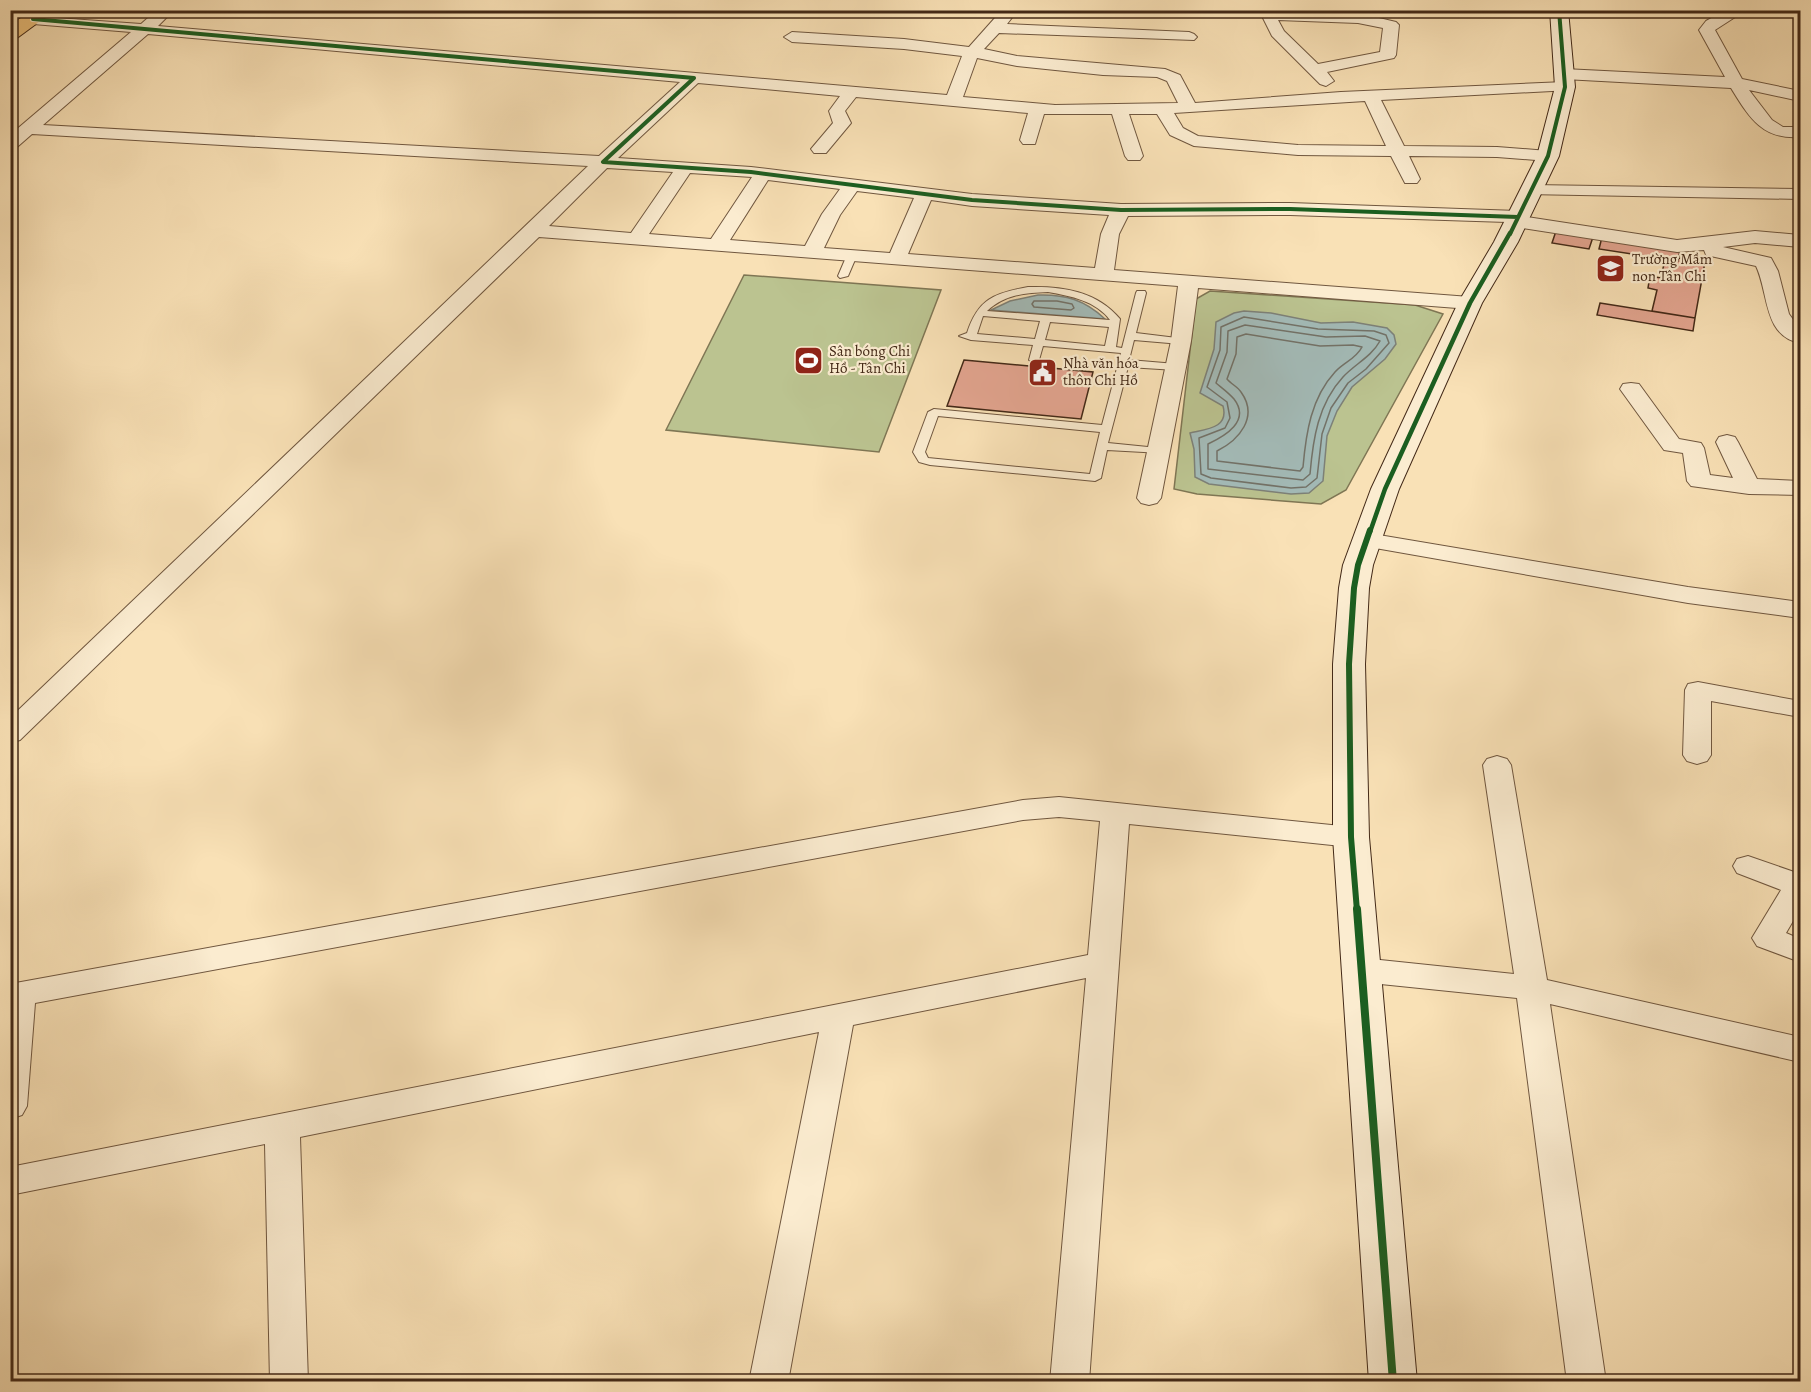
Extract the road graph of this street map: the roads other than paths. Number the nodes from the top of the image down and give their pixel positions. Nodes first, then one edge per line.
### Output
1 (167, 10) edge
2 (1011, 10) edge
3 (1559, 10) edge
4 (1739, 10) edge
5 (146, 11) edge
6 (1267, 13) edge
7 (10, 15) edge
8 (36, 15) edge
9 (995, 28) junction
10 (143, 29) junction
11 (10, 34) edge
12 (792, 37) dead end
13 (1189, 37) dead end
14 (973, 52) junction
15 (1315, 70) junction
16 (694, 78) junction
17 (1565, 81) junction
18 (1738, 83) junction
19 (851, 92) junction
20 (1371, 96) junction
21 (1800, 96) edge
22 (1341, 97) junction
23 (953, 101) junction
24 (1190, 108) junction
25 (1037, 109) junction
26 (1119, 109) junction
27 (1163, 109) junction
28 (27, 129) junction
29 (1800, 132) edge
30 (1029, 140) dead end
31 (10, 144) edge
32 (820, 149) dead end
33 (1398, 151) junction
34 (1134, 156) dead end
35 (1548, 156) junction
36 (603, 162) junction
37 (685, 167) junction
38 (763, 174) junction
39 (1411, 179) dead end
40 (854, 184) junction
41 (1800, 194) edge
42 (924, 195) junction
43 (1522, 209) junction
44 (1121, 210) junction
45 (534, 231) junction
46 (636, 239) junction
47 (1800, 241) edge
48 (717, 245) junction
49 (1692, 246) junction
50 (812, 252) junction
51 (852, 255) junction
52 (897, 258) junction
53 (1104, 273) junction
54 (843, 276) dead end
55 (1190, 280) junction
56 (1141, 293) dead end
57 (1470, 303) junction
58 (980, 313) junction
59 (1046, 318) junction
60 (1115, 324) junction
61 (1130, 336) junction
62 (1800, 337) edge
63 (1181, 341) junction
64 (1039, 343) junction
65 (1110, 349) junction
66 (1127, 350) junction
67 (1034, 360) dead end
68 (1123, 363) junction
69 (1176, 367) junction
70 (1631, 389) dead end
71 (1107, 429) junction
72 (1727, 442) dead end
73 (1102, 446) junction
74 (1158, 451) junction
75 (1749, 487) junction
76 (1800, 488) edge
77 (1149, 498) dead end
78 (1367, 540) junction
79 (1800, 610) edge
80 (1800, 708) edge
81 (10, 734) edge
82 (1696, 755) dead end
83 (1497, 765) dead end
84 (1115, 812) junction
85 (1351, 837) junction
86 (1748, 866) dead end
87 (1800, 885) edge
88 (1800, 951) edge
89 (1103, 963) junction
90 (1361, 970) junction
91 (1532, 988) junction
92 (15, 995) edge
93 (838, 1016) junction
94 (1800, 1048) edge
95 (10, 1106) edge
96 (282, 1127) junction
97 (10, 1181) edge
98 (289, 1382) edge
99 (768, 1382) edge
100 (1069, 1382) edge
101 (1394, 1382) edge
102 (1587, 1382) edge

1 - 10 street
2 - 9 street
3 - 17 street
4 - 18 street
5 - 8 street
6 - 15 street
6 - 15 street
7 - 8 highway
8 - 10 street
8 - 11 highway
9 - 13 street
9 - 14 street
10 - 16 street
10 - 28 street
12 - 14 street
14 - 23 street
14 - 24 street
15 - 22 street
16 - 19 street
16 - 36 street
17 - 18 street
17 - 20 street
17 - 35 street
18 - 21 street
18 - 29 street
19 - 23 street
19 - 32 street
20 - 22 street
20 - 33 street
22 - 24 street
23 - 25 street
24 - 27 street
25 - 26 street
25 - 30 street
26 - 27 street
26 - 34 street
27 - 33 street
28 - 31 street
28 - 36 street
33 - 35 street
33 - 39 street
35 - 43 street
36 - 37 street
36 - 45 street
37 - 38 street
37 - 46 street
38 - 40 street
38 - 48 street
40 - 42 street
40 - 50 street
41 - 43 street
42 - 44 street
42 - 52 street
43 - 44 street
43 - 49 street
43 - 57 street
44 - 53 street
45 - 46 street
45 - 81 street
46 - 48 street
47 - 49 street
48 - 50 street
49 - 62 street
50 - 51 street
51 - 52 street
51 - 54 lane
52 - 53 street
53 - 55 street
55 - 57 street
55 - 63 street
56 - 61 lane
57 - 78 street
58 - 59 lane
58 - 60 lane
58 - 64 lane
59 - 60 lane
59 - 64 lane
60 - 65 lane
61 - 63 lane
61 - 66 lane
63 - 69 street
64 - 65 lane
64 - 67 lane
65 - 66 lane
66 - 68 lane
68 - 69 lane
68 - 71 lane
69 - 74 street
70 - 75 street
71 - 73 lane
71 - 73 lane
72 - 75 street
73 - 74 lane
74 - 77 street
75 - 76 street
78 - 79 street
78 - 85 street
80 - 82 street
83 - 91 street
84 - 85 street
84 - 89 street
84 - 92 street
85 - 90 street
86 - 87 street
87 - 88 street
89 - 93 street
89 - 100 street
90 - 91 street
90 - 101 street
91 - 94 street
91 - 102 street
92 - 95 street
93 - 96 street
93 - 99 street
96 - 97 street
96 - 98 street

